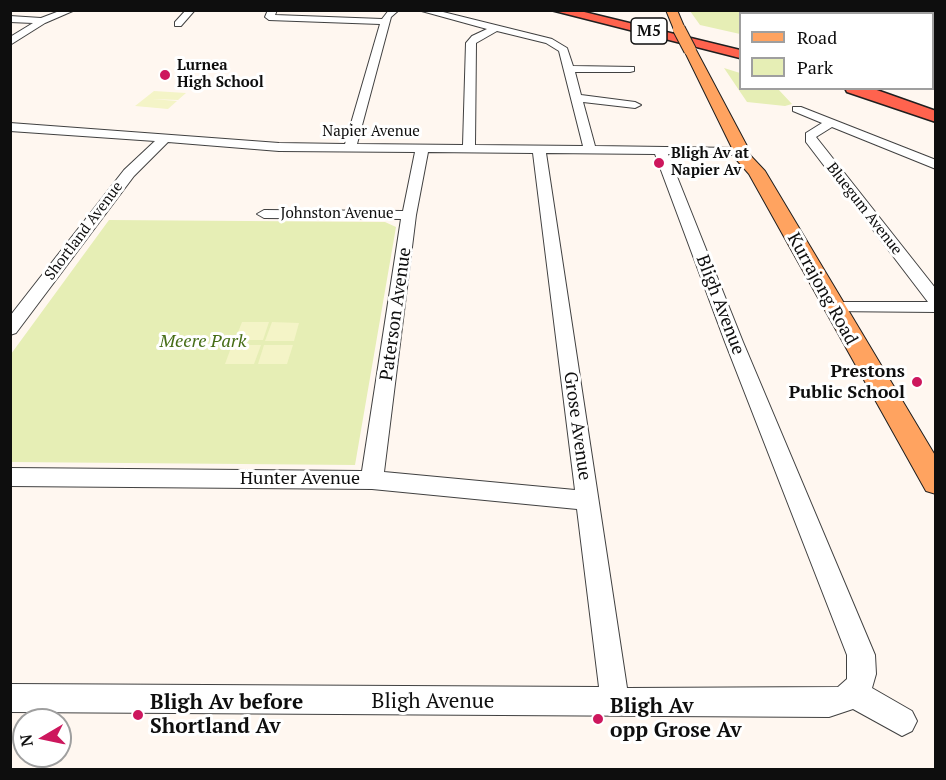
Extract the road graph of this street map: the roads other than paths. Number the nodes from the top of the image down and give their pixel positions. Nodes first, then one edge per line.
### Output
1 (71, 10) edge
2 (191, 10) edge
3 (273, 10) edge
4 (395, 10) edge
5 (422, 10) edge
6 (556, 10) edge
7 (581, 10) edge
8 (671, 10) edge
9 (10, 19) edge
10 (42, 21) junction
11 (386, 22) junction
12 (178, 24) dead end
13 (496, 28) junction
14 (10, 42) edge
15 (739, 48) edge
16 (739, 54) edge
17 (569, 69) junction
18 (630, 69) dead end
19 (859, 90) edge
20 (880, 90) edge
21 (577, 98) junction
22 (635, 105) dead end
23 (797, 110) dead end
24 (936, 110) edge
25 (936, 117) edge
26 (832, 123) junction
27 (10, 127) edge
28 (32, 128) junction
29 (18, 138) dead end
30 (165, 139) junction
31 (350, 148) junction
32 (469, 148) junction
33 (422, 149) junction
34 (539, 149) junction
35 (590, 150) junction
36 (660, 150) junction
37 (738, 152) junction
38 (936, 165) edge
39 (264, 214) dead end
40 (409, 215) junction
41 (936, 301) edge
42 (833, 307) junction
43 (936, 307) edge
44 (10, 329) edge
45 (10, 477) edge
46 (372, 480) junction
47 (936, 483) edge
48 (587, 501) junction
49 (854, 694) junction
50 (10, 698) edge
51 (615, 703) junction
52 (902, 721) dead end

1 - 10 street
2 - 12 street
3 - 11 street
4 - 11 street
5 - 13 street
6 - 16 highway, M5
7 - 15 highway, M5
8 - 37 main road, Kurrajong Road, bridge
9 - 10 street
10 - 14 street
11 - 31 street
13 - 17 street
13 - 32 street
17 - 18 street
17 - 21 street
19 - 25 highway
20 - 24 highway
21 - 22 street
21 - 35 street
23 - 26 street
26 - 38 street
26 - 41 street, Bluegum Avenue
27 - 28 street, Napier Avenue
28 - 29 street
28 - 30 street, Napier Avenue
30 - 31 street, Napier Avenue
30 - 44 street, Shortland Avenue
31 - 33 street, Napier Avenue
32 - 33 street, Napier Avenue
32 - 34 street, Napier Avenue
33 - 40 street, Paterson Avenue
34 - 35 street, Napier Avenue
34 - 48 street, Grose Avenue
35 - 36 street, Napier Avenue
36 - 37 street, Napier Avenue
36 - 49 street, Bligh Avenue
37 - 42 main road, Kurrajong Road
39 - 40 street, Johnston Avenue
40 - 46 street, Paterson Avenue
42 - 43 street
42 - 47 main road, Kurrajong Road
45 - 46 street, Hunter Avenue
46 - 48 street, Hunter Avenue
48 - 51 street, Grose Avenue
49 - 51 street, Bligh Avenue
49 - 52 street
50 - 51 street, Bligh Avenue

